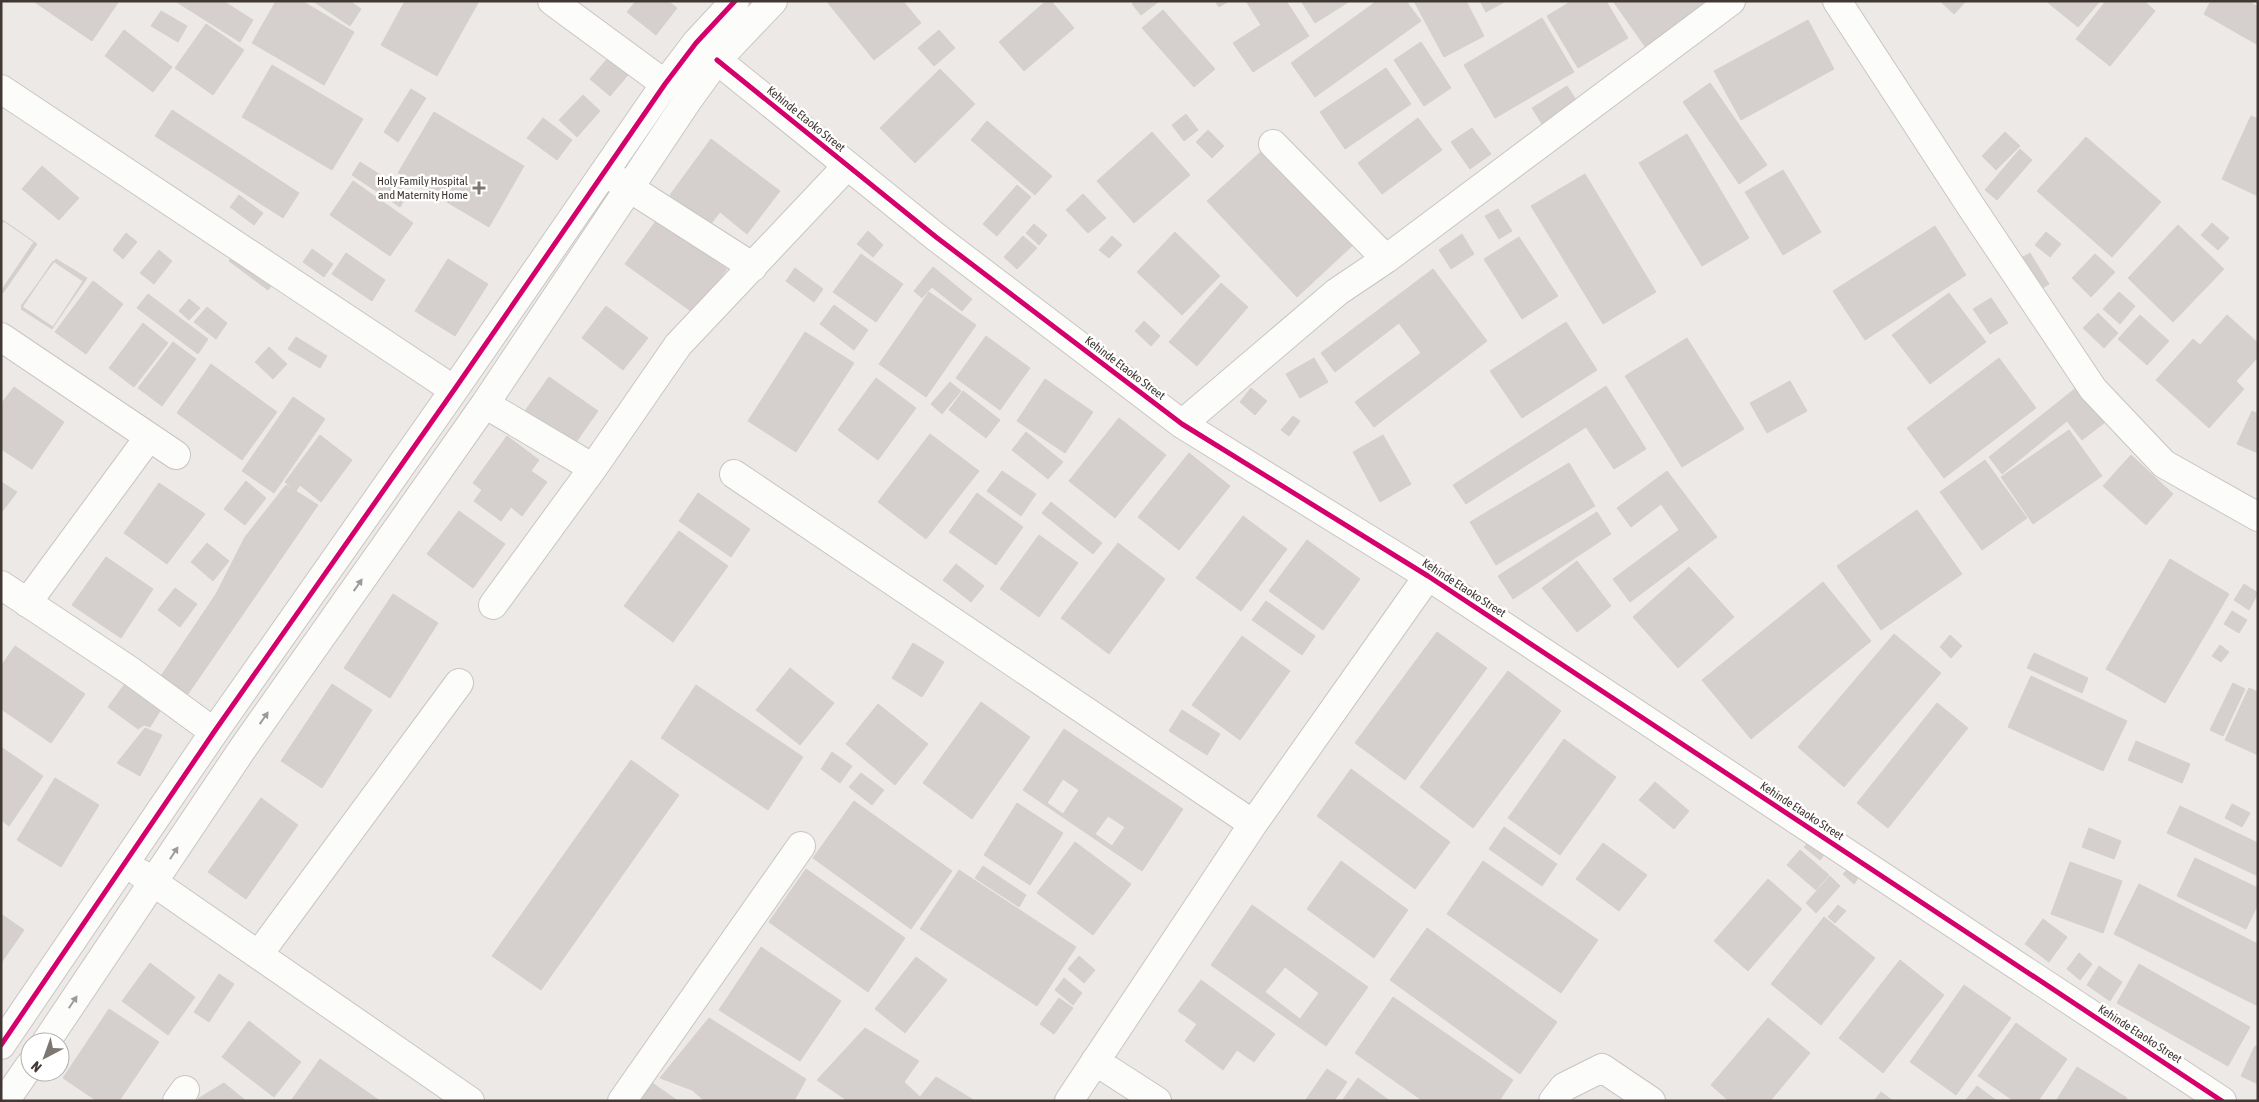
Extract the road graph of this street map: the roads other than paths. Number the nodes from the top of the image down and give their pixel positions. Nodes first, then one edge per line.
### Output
1 (552, 1) edge
2 (735, 1) edge
3 (773, 1) edge
4 (1731, 1) edge
5 (1837, 1) edge
6 (717, 60) junction
7 (665, 84) junction
8 (1, 89) edge
9 (1274, 144) dead end
10 (847, 166) junction
11 (605, 172) junction
12 (629, 188) junction
13 (1386, 259) junction
14 (753, 267) junction
15 (1, 337) edge
16 (490, 338) junction
17 (519, 353) junction
18 (454, 390) junction
19 (485, 404) junction
20 (1182, 424) junction
21 (149, 437) junction
22 (176, 455) dead end
23 (593, 468) junction
24 (734, 474) dead end
25 (2258, 517) edge
26 (1428, 576) junction
27 (1, 586) edge
28 (27, 603) junction
29 (493, 605) dead end
30 (459, 682) dead end
31 (214, 732) junction
32 (1253, 824) junction
33 (801, 846) dead end
34 (125, 864) junction
35 (155, 882) junction
36 (259, 954) junction
37 (53, 1032) edge
38 (2, 1043) edge
39 (20, 1053) edge
40 (1096, 1061) junction
41 (20, 1079) edge
42 (4, 1101) edge
43 (470, 1101) edge
44 (622, 1101) edge
45 (1069, 1101) edge
46 (1157, 1101) edge
47 (1553, 1101) edge
48 (1651, 1101) edge
49 (2222, 1101) edge

1 - 7 street
2 - 7 street
3 - 6 street
4 - 13 street
5 - 25 street
6 - 10 street, Kehinde Etaoko Street
6 - 12 street
7 - 11 street
8 - 18 street
9 - 13 street
10 - 14 street
10 - 20 street, Kehinde Etaoko Street
11 - 12 street
11 - 16 street
12 - 14 street
12 - 17 street
13 - 20 street
14 - 23 street
15 - 21 street
16 - 17 street
16 - 18 street
17 - 19 street
18 - 31 street
19 - 23 street
35 -> 19 street
20 - 26 street, Kehinde Etaoko Street
21 - 22 street
21 - 28 street
23 - 29 street
24 - 32 street
26 - 32 street
26 - 49 street, Kehinde Etaoko Street
27 - 28 street
28 - 31 street
30 - 36 street
31 - 34 street
32 - 40 street
33 - 44 street
34 - 35 street
34 - 38 street
35 - 36 street
37 -> 35 street
36 - 43 street
38 - 39 street
40 - 45 street
40 - 46 street
41 - 42 street
47 - 48 street

